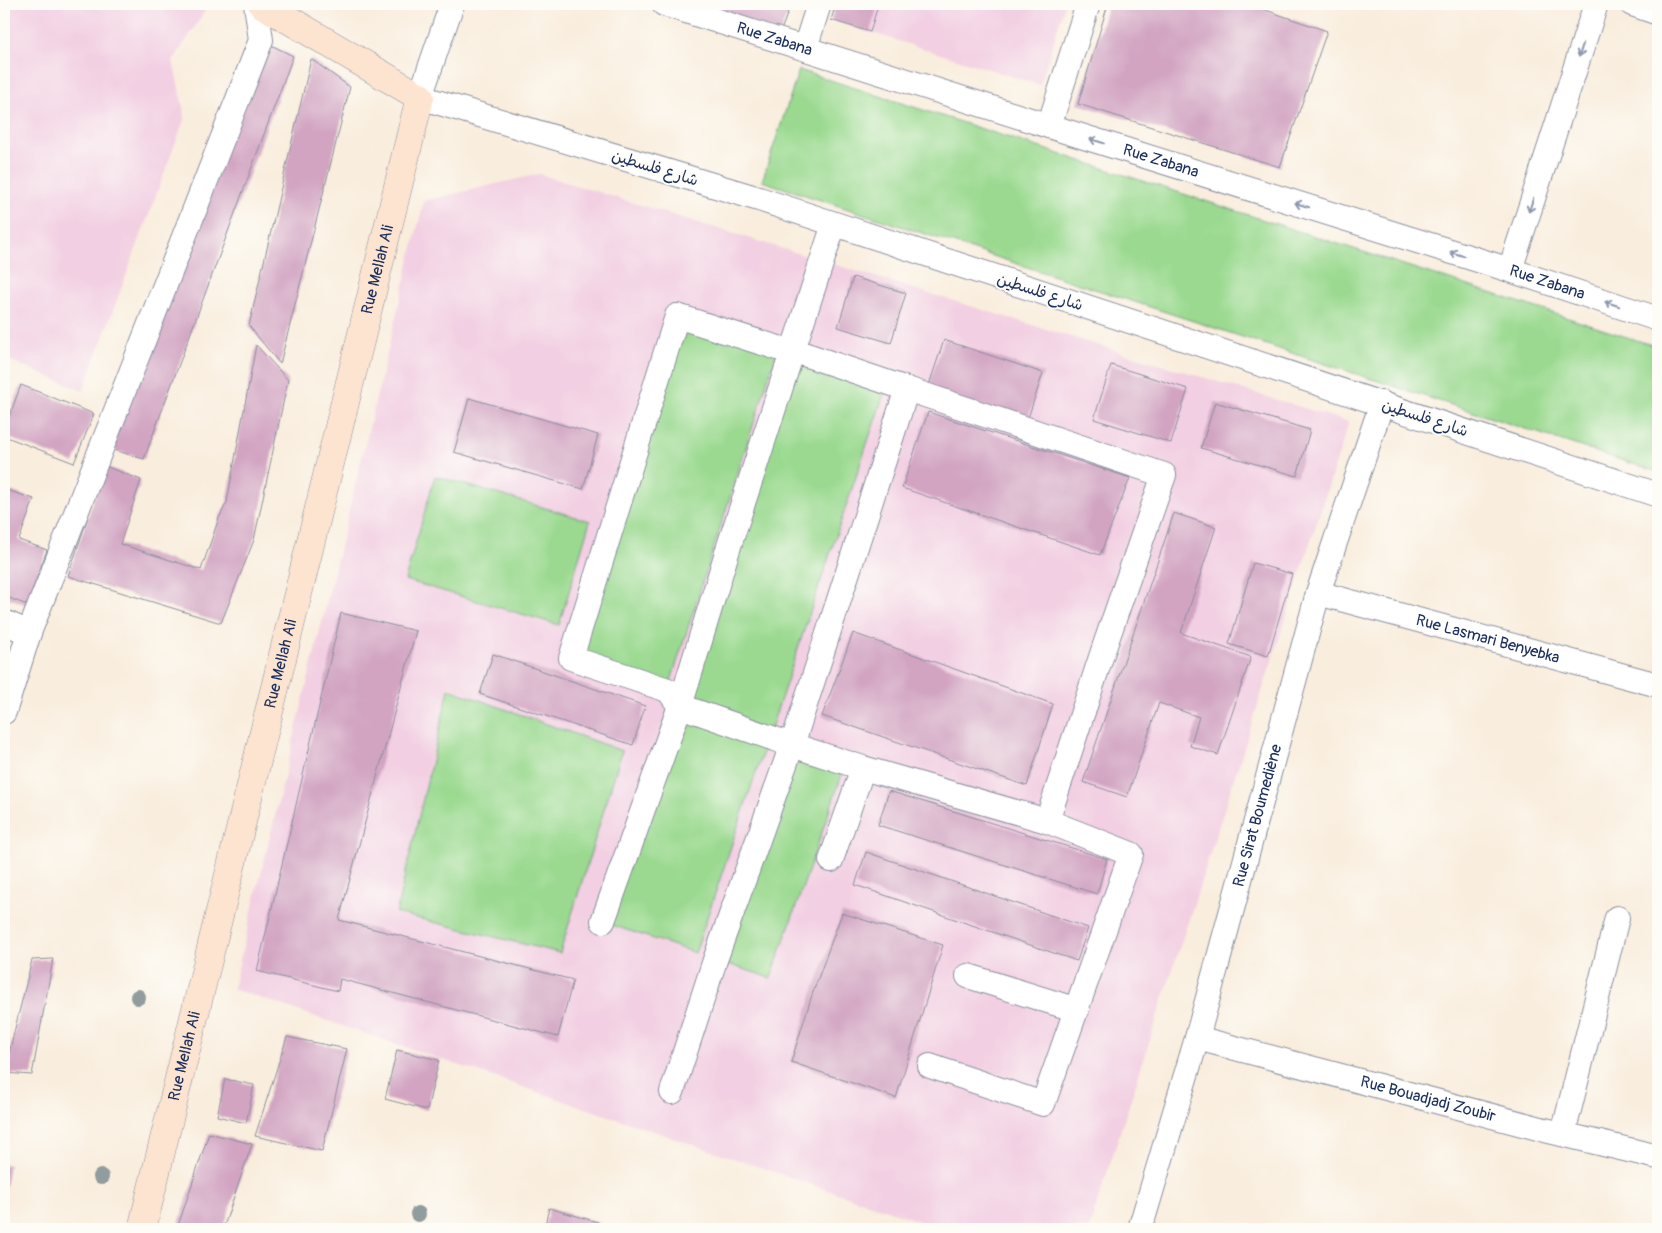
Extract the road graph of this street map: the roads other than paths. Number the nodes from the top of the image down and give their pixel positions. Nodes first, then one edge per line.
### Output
1 (256, 4) edge
2 (262, 4) edge
3 (452, 4) edge
4 (664, 4) edge
5 (820, 4) edge
6 (1088, 4) edge
7 (1596, 4) edge
8 (1632, 4) edge
9 (1658, 13) edge
10 (805, 48) junction
11 (420, 97) junction
12 (1049, 126) junction
13 (834, 224) junction
14 (1510, 270) junction
15 (1658, 319) edge
16 (792, 350) junction
17 (907, 389) junction
18 (1382, 403) junction
19 (1658, 495) edge
20 (1318, 593) junction
21 (4, 622) edge
22 (29, 633) junction
23 (1658, 685) edge
24 (680, 706) junction
25 (4, 712) edge
26 (792, 745) junction
27 (863, 768) junction
28 (1047, 821) junction
29 (831, 860) dead end
30 (1617, 918) dead end
31 (603, 922) dead end
32 (968, 976) dead end
33 (1077, 1010) junction
34 (1197, 1038) junction
35 (930, 1066) dead end
36 (672, 1092) dead end
37 (1563, 1134) junction
38 (1658, 1157) edge
39 (142, 1229) edge
40 (1140, 1229) edge

1 - 22 street
2 - 11 main road
3 - 11 street
4 - 10 street, Rue Zabana
5 - 10 street
6 - 12 street
7 -> 14 street
8 - 9 street
10 - 12 street, Rue Zabana
11 - 13 street, شارع فلسطين
11 - 39 main road, Rue Mellah Ali
14 -> 12 street, Rue Zabana
13 - 16 street
13 - 18 street, شارع فلسطين
15 -> 14 street, Rue Zabana
16 - 17 street
16 - 24 street
16 - 24 street
17 - 26 street
17 - 28 street
18 - 19 street, شارع فلسطين
18 - 20 street, Rue Sirat Boumediène
20 - 23 street, Rue Lasmari Benyebka
20 - 34 street, Rue Sirat Boumediène
21 - 22 street
22 - 25 street
24 - 26 street
24 - 31 street
26 - 27 street
26 - 36 street
27 - 28 street
27 - 29 street
28 - 33 street
30 - 37 street
32 - 33 street
33 - 35 street
34 - 37 street, Rue Bouadjadj Zoubir
34 - 40 street, Rue Sirat Boumediène
37 - 38 street, Rue Bouadjadj Zoubir

